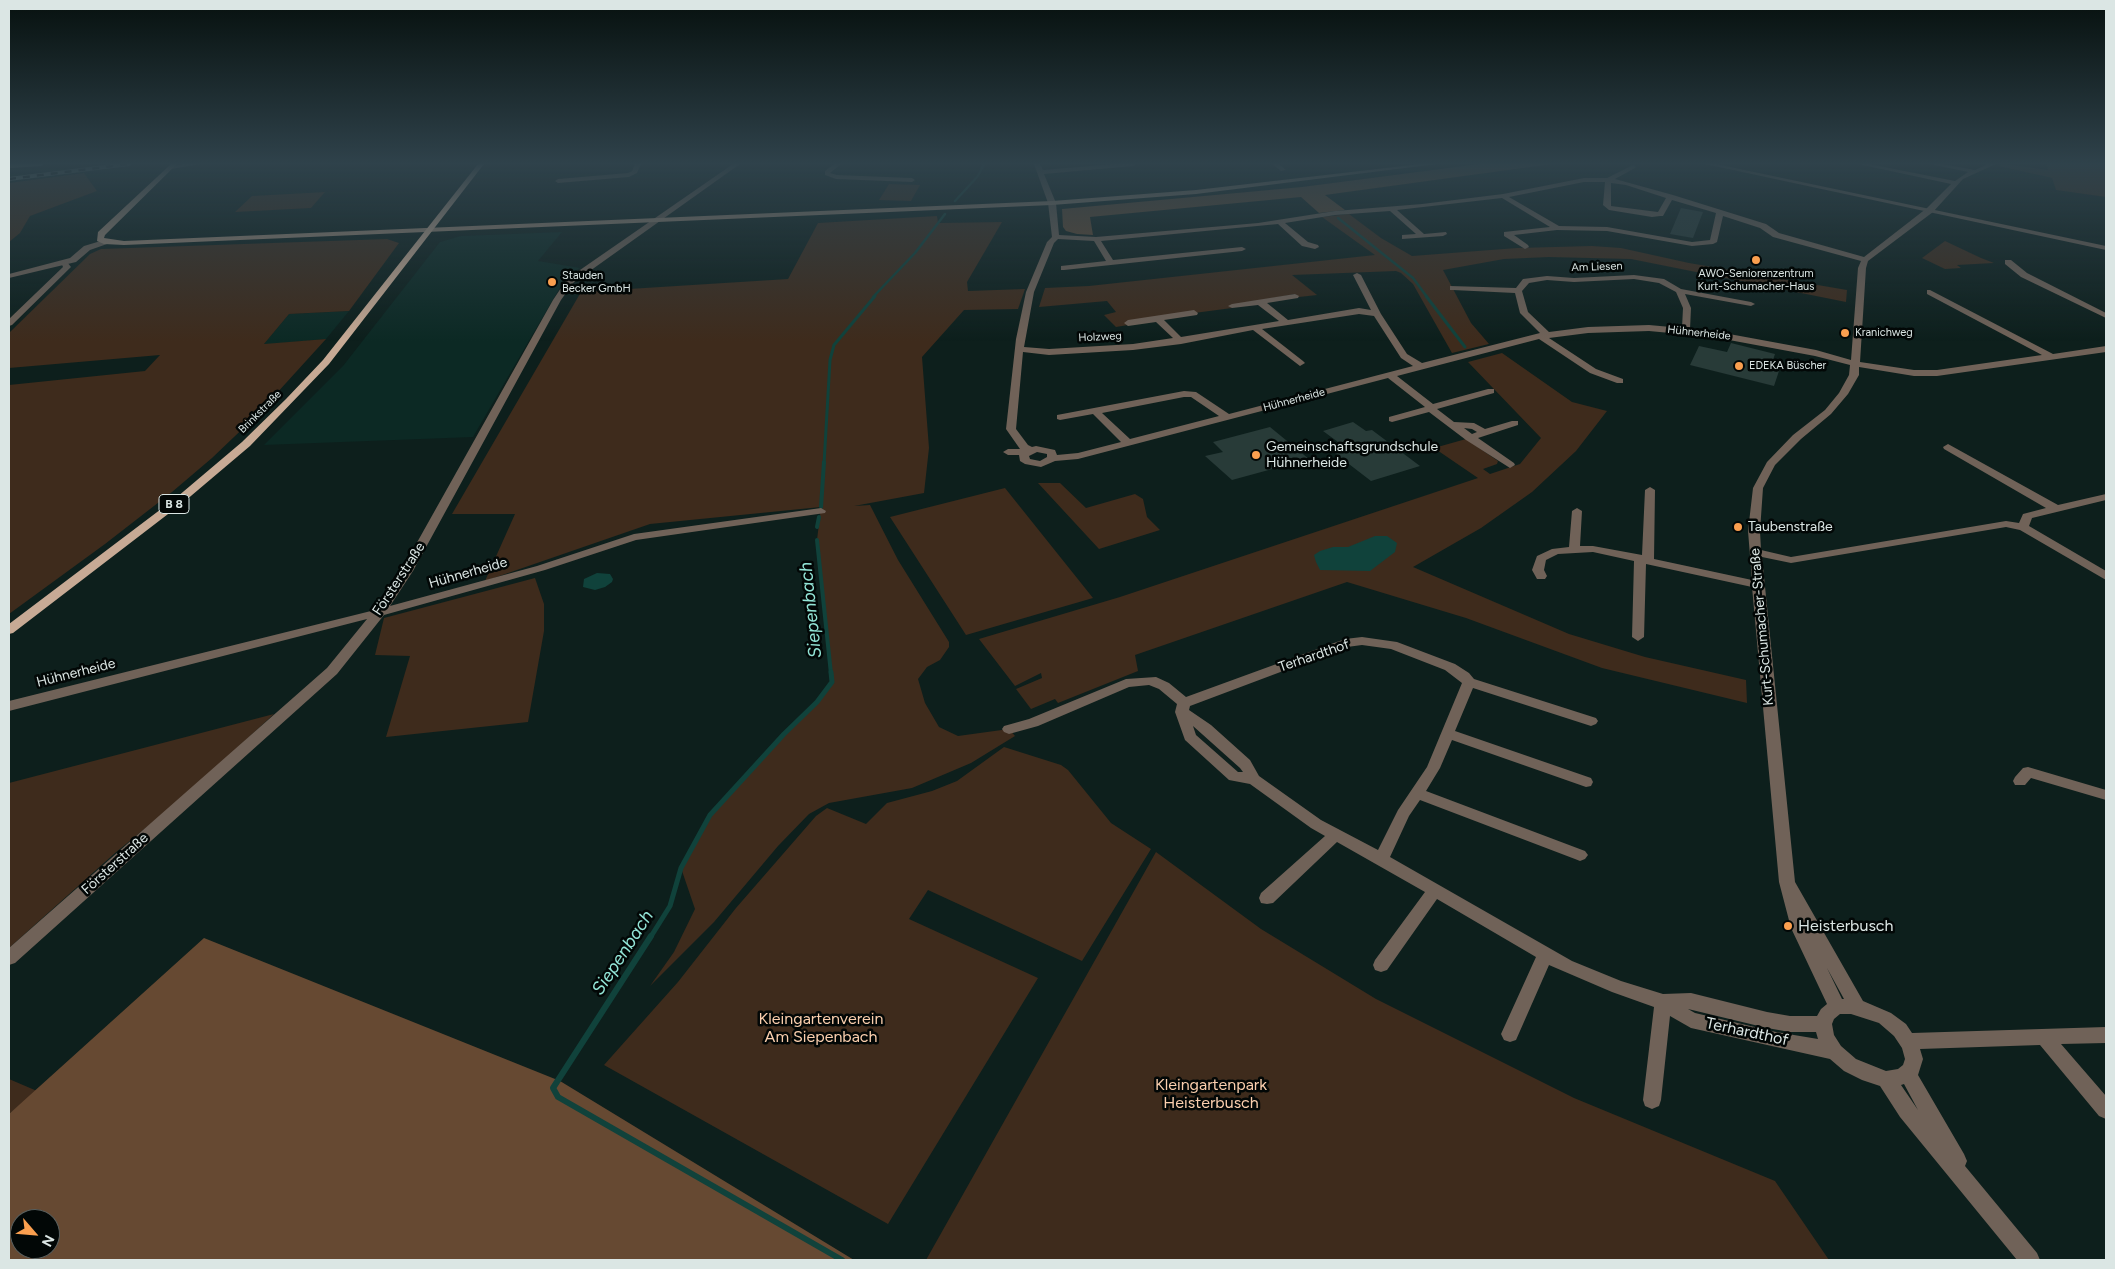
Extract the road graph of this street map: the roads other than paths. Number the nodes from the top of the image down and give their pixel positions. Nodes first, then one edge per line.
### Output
1 (112, 223) edge
2 (434, 223) edge
3 (584, 223) edge
4 (652, 223) edge
5 (1054, 223) edge
6 (1261, 223) edge
7 (1282, 223) edge
8 (1408, 223) edge
9 (1550, 223) edge
10 (1717, 223) edge
11 (1754, 223) edge
12 (1913, 223) edge
13 (1991, 223) edge
14 (1558, 228) junction
15 (429, 230) junction
16 (1196, 231) junction
17 (1443, 234) dead end
18 (1422, 236) junction
19 (1056, 237) junction
20 (1405, 237) dead end
21 (1202, 238) dead end
22 (1096, 239) junction
23 (104, 242) junction
24 (1207, 245) dead end
25 (1315, 247) dead end
26 (1525, 248) dead end
27 (2106, 248) edge
28 (1242, 249) dead end
29 (1213, 252) junction
30 (1865, 260) junction
31 (2008, 262) dead end
32 (1111, 263) junction
33 (64, 264) junction
34 (1064, 268) dead end
35 (1357, 275) dead end
36 (9, 276) edge
37 (1452, 288) dead end
38 (1518, 291) junction
39 (1679, 291) junction
40 (1930, 292) dead end
41 (1295, 296) dead end
42 (1260, 302) junction
43 (1751, 304) dead end
44 (1232, 306) dead end
45 (1194, 313) dead end
46 (1377, 314) junction
47 (2106, 316) edge
48 (1158, 319) junction
49 (9, 323) edge
50 (1128, 323) dead end
51 (1287, 323) junction
52 (1255, 328) junction
53 (1686, 331) junction
54 (1543, 336) junction
55 (1182, 341) junction
56 (1020, 349) junction
57 (2106, 349) edge
58 (2050, 356) junction
59 (1300, 363) dead end
60 (1856, 364) junction
61 (1422, 366) junction
62 (1390, 375) junction
63 (1620, 380) dead end
64 (1491, 391) dead end
65 (1432, 408) junction
66 (1095, 411) junction
67 (1060, 417) dead end
68 (1227, 417) junction
69 (1392, 419) dead end
70 (1516, 423) dead end
71 (1452, 425) junction
72 (1484, 433) junction
73 (1470, 438) junction
74 (1128, 443) junction
75 (1012, 444) junction
76 (1948, 447) dead end
77 (1028, 451) junction
78 (1053, 458) junction
79 (1510, 465) dead end
80 (1650, 490) dead end
81 (2106, 497) edge
82 (2056, 509) junction
83 (821, 511) dead end
84 (1577, 511) dead end
85 (2023, 528) junction
86 (1574, 550) junction
87 (1756, 552) junction
88 (1644, 559) junction
89 (1541, 576) dead end
90 (2106, 576) edge
91 (1758, 584) junction
92 (379, 613) junction
93 (9, 630) edge
94 (1638, 637) dead end
95 (1469, 682) junction
96 (9, 706) edge
97 (1183, 707) junction
98 (1591, 721) dead end
99 (1009, 729) dead end
100 (1448, 734) junction
101 (2020, 781) dead end
102 (1586, 782) dead end
103 (1418, 794) junction
104 (2106, 795) edge
105 (1335, 835) junction
106 (1580, 855) dead end
107 (1381, 859) junction
108 (1787, 882) junction
109 (1435, 890) junction
110 (1267, 898) dead end
111 (1546, 954) junction
112 (9, 958) edge
113 (1381, 965) dead end
114 (1663, 1002) junction
115 (1837, 1007) junction
116 (1858, 1008) junction
117 (1823, 1024) junction
118 (1510, 1034) dead end
119 (2106, 1035) edge
120 (2044, 1037) junction
121 (1907, 1040) junction
122 (1835, 1052) junction
123 (1907, 1073) junction
124 (1886, 1079) junction
125 (1652, 1100) dead end
126 (2106, 1110) edge
127 (1972, 1187) junction
128 (2030, 1260) edge

1 - 23 main road
2 - 15 main road, Brinkstraße / B 8
3 - 15 main road
4 - 92 street, Försterstraße
5 - 19 street
6 - 16 street
7 - 25 street
8 - 18 street
9 - 14 street
10 - 14 street
11 - 30 street
12 - 30 street
13 - 27 street
14 - 26 street
15 - 23 main road
15 - 93 main road, Brinkstraße / B 8
16 - 21 street
16 - 22 street
17 - 18 street
18 - 20 street
19 - 22 street
19 - 56 street
22 - 32 street
23 - 33 street
24 - 29 street
28 - 29 street
29 - 32 street
30 - 60 street, Kurt-Schumacher-Straße
31 - 47 street
32 - 34 street
33 - 36 street
33 - 49 street
35 - 46 street
37 - 38 street
38 - 39 street, Am Liesen
38 - 54 street
39 - 43 street, Am Liesen
39 - 53 street
40 - 58 street
41 - 42 street
42 - 44 street
42 - 51 street
45 - 48 street, Holzweg
46 - 51 street, Holzweg
46 - 61 street
48 - 50 street, Holzweg
48 - 55 street
51 - 52 street, Holzweg
52 - 55 street, Holzweg
52 - 59 street
53 - 54 street, Hühnerheide
53 - 60 street, Hühnerheide
54 - 61 street, Hühnerheide
54 - 63 street
55 - 56 street, Holzweg
56 - 75 street
57 - 58 street
58 - 60 street
60 - 87 street, Kurt-Schumacher-Straße
61 - 62 street, Hühnerheide
62 - 65 street
62 - 68 street, Hühnerheide
64 - 65 street
65 - 69 street
65 - 71 street
66 - 67 street
66 - 68 street
66 - 74 street
68 - 74 street, Hühnerheide
70 - 72 street
71 - 72 street
71 - 73 street
72 - 73 street
73 - 79 street
74 - 78 street, Hühnerheide
75 - 77 street
75 - 77 street
76 - 82 street
77 - 78 street, Hühnerheide
77 - 78 street, Hühnerheide
80 - 88 street
81 - 82 street
82 - 85 street
83 - 92 street, Hühnerheide
84 - 86 street
85 - 87 street
85 - 90 street
86 - 88 street
86 - 89 street
87 - 91 street, Kurt-Schumacher-Straße
88 - 91 street
88 - 94 street
91 - 108 street, Kurt-Schumacher-Straße
92 - 96 street, Hühnerheide
92 - 112 street, Försterstraße
95 - 97 street, Terhardthof
95 - 98 street, Terhardthof
95 - 100 street
97 - 99 street, Terhardthof
97 - 105 street, Terhardthof
100 - 102 street
100 - 103 street
101 - 104 street
103 - 106 street
103 - 107 street
105 - 107 street, Terhardthof
105 - 110 street
107 - 109 street, Terhardthof
108 - 115 street, Kurt-Schumacher-Straße
108 - 116 street, Kurt-Schumacher-Straße
109 - 111 street, Terhardthof
109 - 113 street
111 - 114 street, Terhardthof
111 - 118 street
114 - 117 street, Terhardthof
114 - 122 street, Terhardthof
114 - 125 street
115 - 116 street
115 - 117 street
116 - 121 street
117 - 122 street
119 - 120 street
120 - 121 street
120 - 126 street
121 - 123 street
122 - 124 street
123 - 124 street
123 - 127 street
124 - 127 street
127 - 128 street

